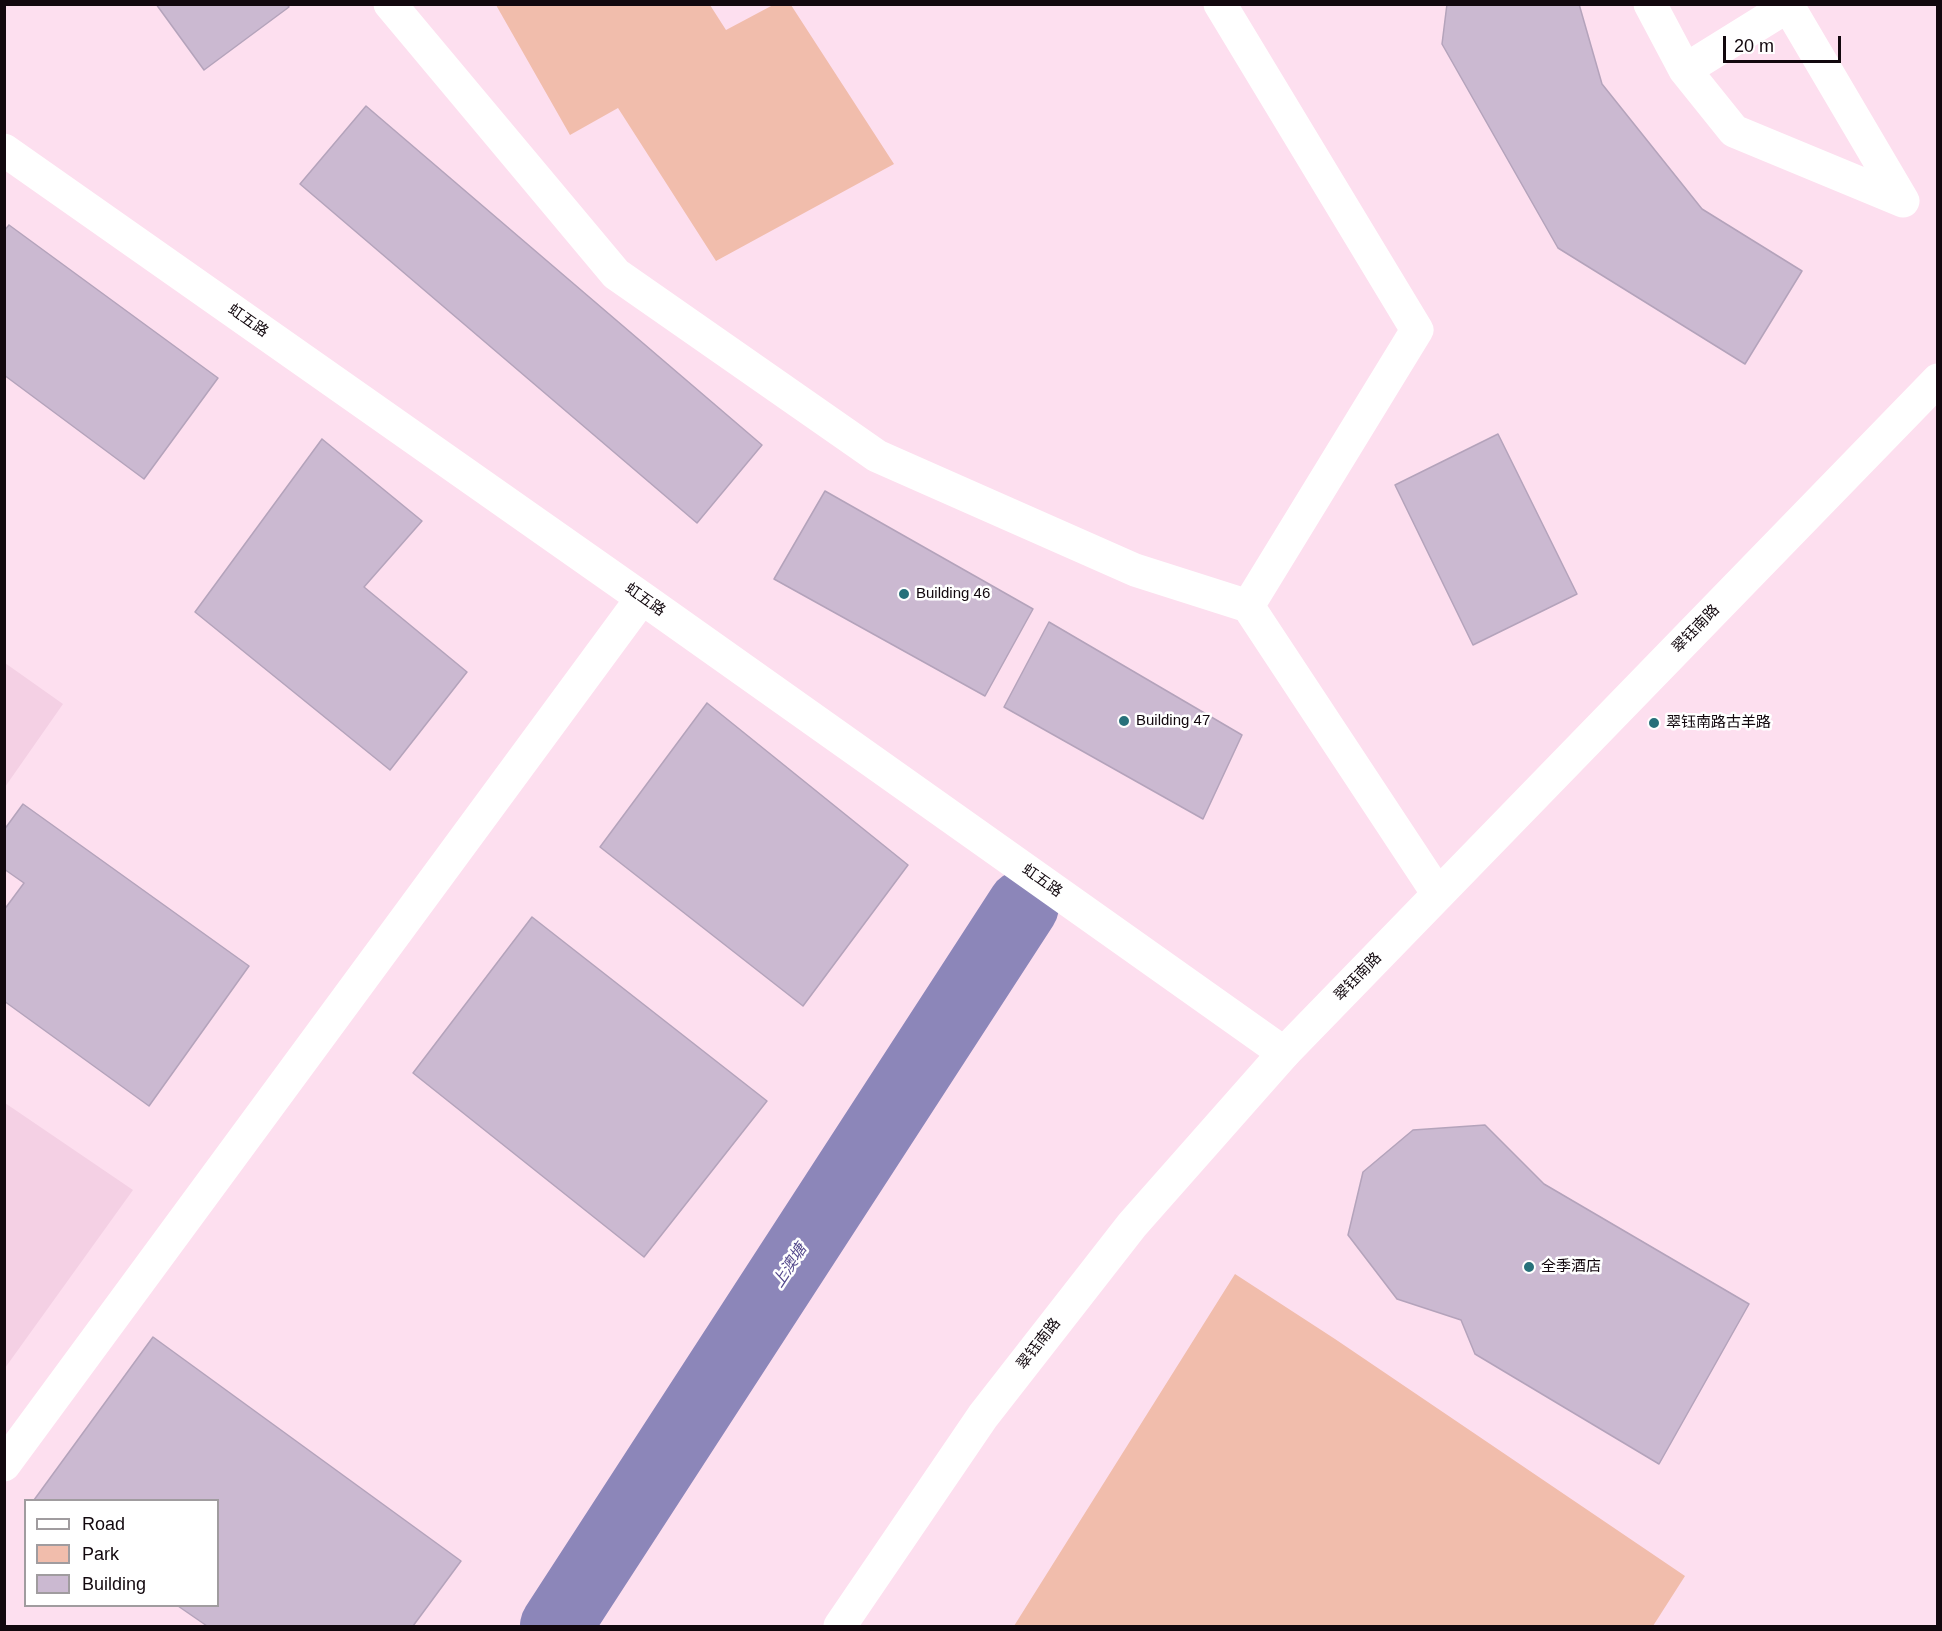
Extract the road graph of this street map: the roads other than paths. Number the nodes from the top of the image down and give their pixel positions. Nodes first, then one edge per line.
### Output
1 (390, 4) edge
2 (1220, 4) edge
3 (1650, 4) edge
4 (1788, 5) edge
5 (1685, 70) junction
6 (4, 150) edge
7 (1938, 380) edge
8 (642, 598) junction
9 (1248, 606) junction
10 (1438, 894) junction
11 (1284, 1053) junction
12 (4, 1465) edge
13 (840, 1626) edge

1 - 9 street
2 - 9 street
3 - 5 street
4 - 5 street
4 - 5 street
6 - 8 street, 虹五路
7 - 10 street, 翠钰南路
8 - 11 street, 虹五路
8 - 12 street
9 - 10 street
10 - 11 street, 翠钰南路
11 - 13 street, 翠钰南路

